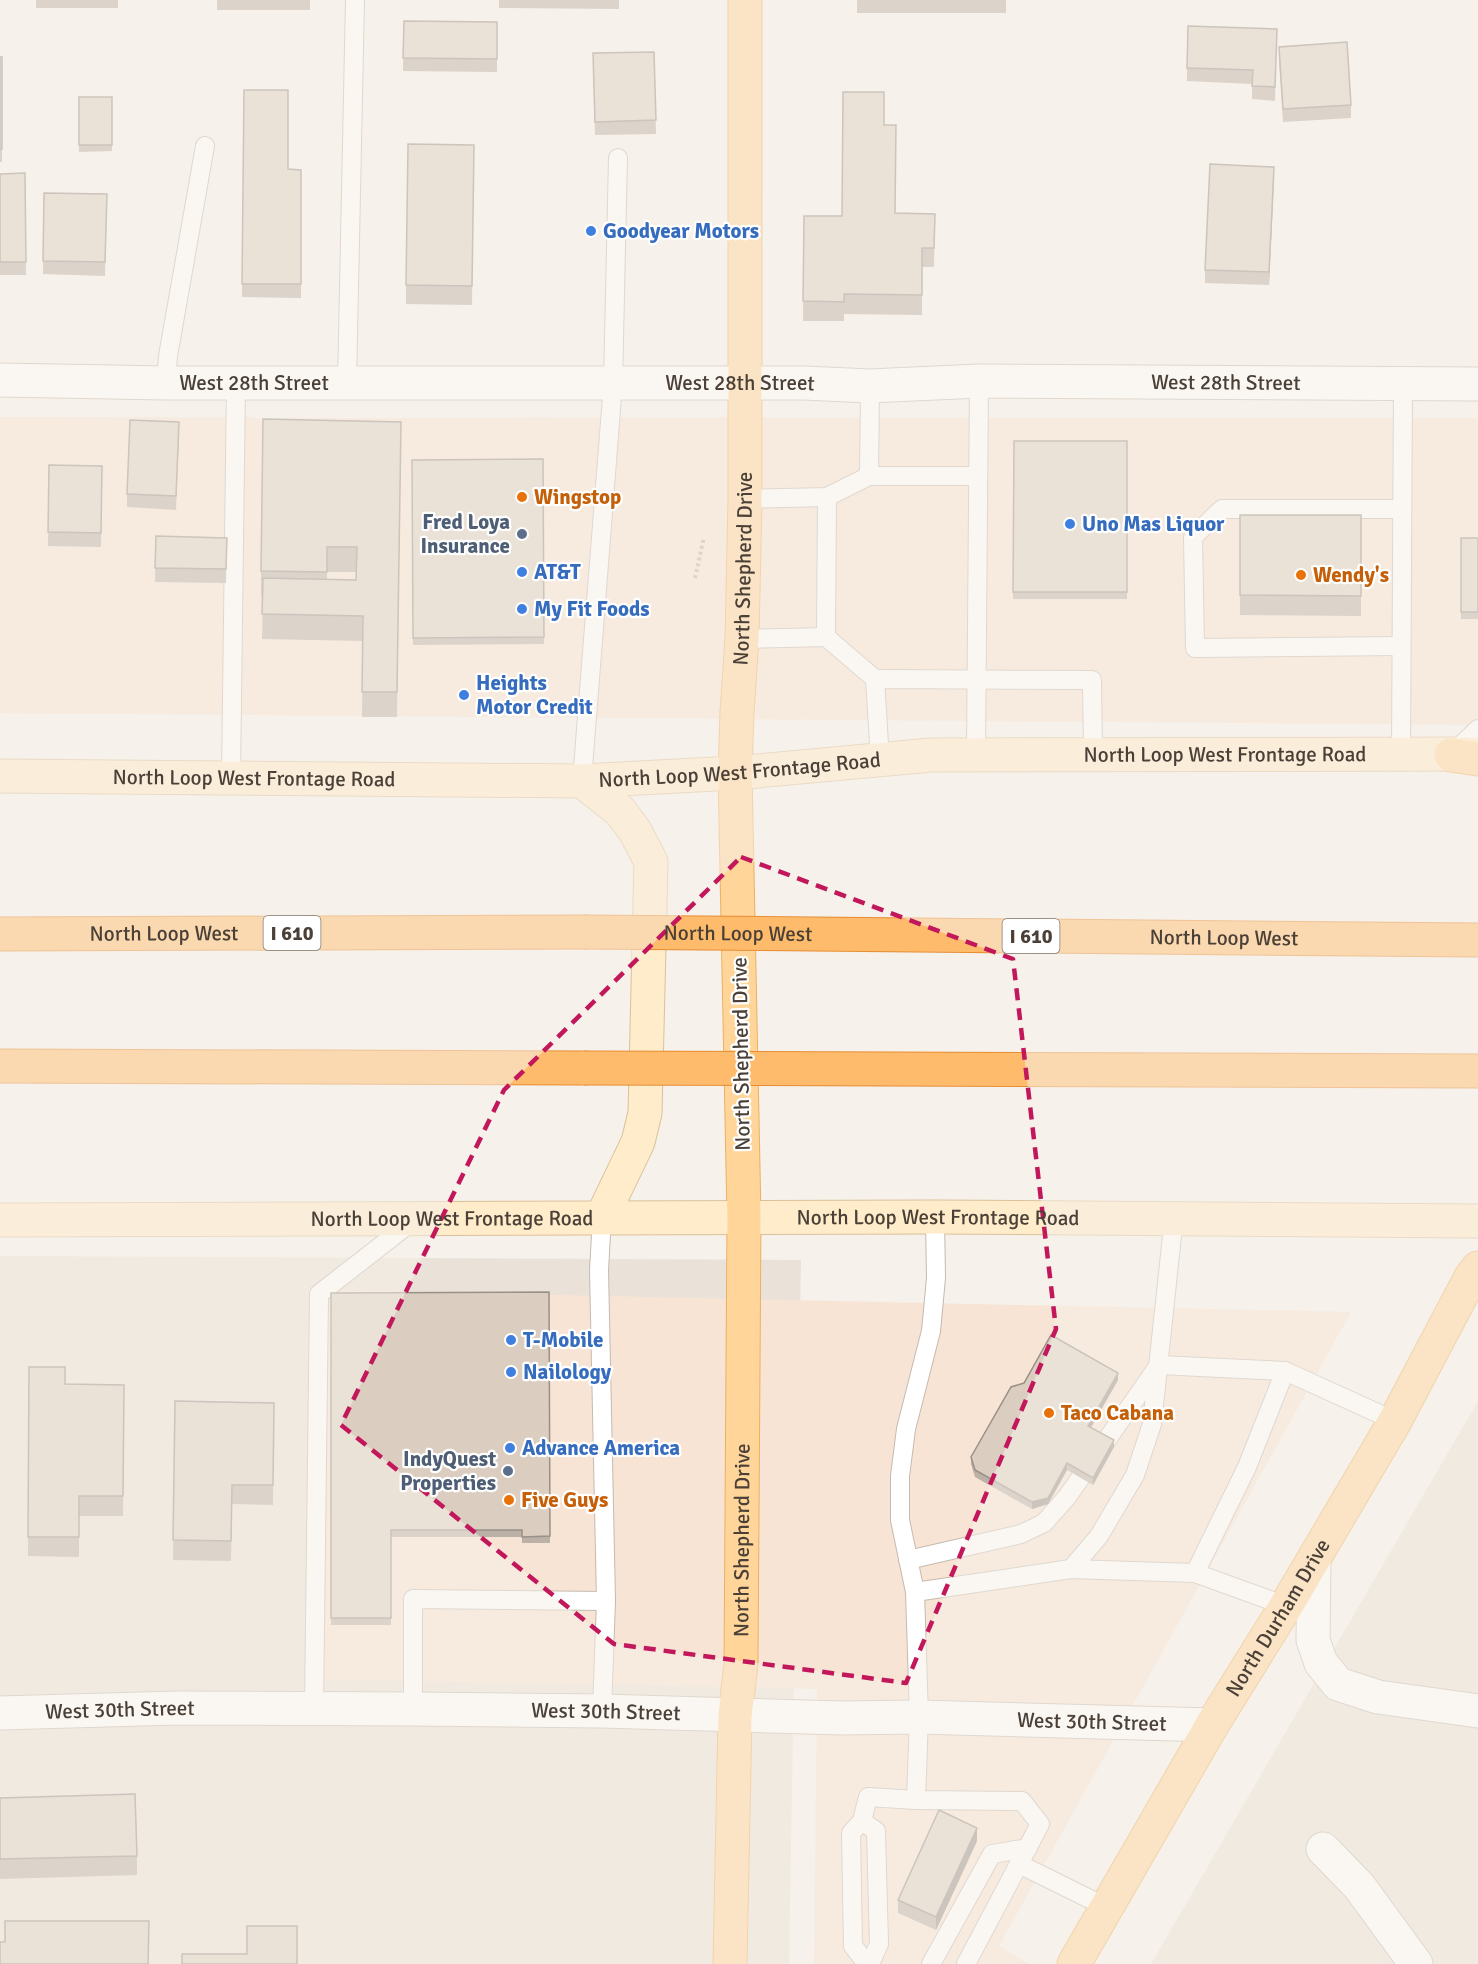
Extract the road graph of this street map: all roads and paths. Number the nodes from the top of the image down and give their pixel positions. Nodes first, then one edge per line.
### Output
1 (355, 0) edge
2 (745, 0) edge
3 (205, 146) dead end
4 (618, 158) dead end
5 (0, 380) edge
6 (979, 381) junction
7 (166, 383) junction
8 (236, 383) junction
9 (744, 383) junction
10 (347, 384) junction
11 (614, 384) junction
12 (1403, 384) junction
13 (1478, 384) edge
14 (870, 386) junction
15 (869, 476) junction
16 (978, 476) junction
17 (826, 497) junction
18 (745, 499) junction
19 (1402, 509) junction
20 (826, 638) junction
21 (742, 639) junction
22 (1401, 646) junction
23 (875, 679) junction
24 (976, 679) junction
25 (1478, 729) edge
26 (1401, 754) junction
27 (976, 755) junction
28 (1093, 755) junction
29 (1469, 756) edge
30 (880, 760) junction
31 (735, 773) junction
32 (0, 776) edge
33 (231, 778) junction
34 (582, 781) junction
35 (0, 934) edge
36 (1478, 940) edge
37 (0, 1066) edge
38 (1478, 1071) edge
39 (935, 1216) junction
40 (602, 1217) junction
41 (744, 1217) junction
42 (1174, 1217) junction
43 (417, 1218) junction
44 (0, 1220) edge
45 (1478, 1221) edge
46 (1478, 1268) edge
47 (1159, 1365) junction
48 (1285, 1371) junction
49 (1395, 1421) junction
50 (1314, 1559) junction
51 (908, 1560) junction
52 (1071, 1569) junction
53 (1195, 1573) junction
54 (915, 1592) junction
55 (606, 1601) junction
56 (1286, 1606) junction
57 (314, 1709) junction
58 (413, 1710) junction
59 (602, 1711) junction
60 (1478, 1711) edge
61 (0, 1713) edge
62 (735, 1716) junction
63 (919, 1717) junction
64 (1212, 1725) junction
65 (916, 1800) junction
66 (862, 1821) junction
67 (1028, 1848) junction
68 (1323, 1849) dead end
69 (1019, 1864) junction
70 (1106, 1907) junction
71 (730, 1964) edge
72 (868, 1964) edge
73 (931, 1964) edge
74 (966, 1964) edge
75 (1074, 1964) edge
76 (1416, 1964) edge

1 - 10 lane
2 - 9 main road, North Shepherd Drive
3 - 7 lane
4 - 11 lane
5 - 7 street, West 28th Street
6 - 12 street, West 28th Street
6 - 14 street, West 28th Street
6 - 16 lane
7 - 8 street, West 28th Street
8 - 10 street, West 28th Street
8 - 33 lane
9 - 11 street, West 28th Street
9 - 14 street, West 28th Street
9 - 18 main road, North Shepherd Drive
10 - 11 street, West 28th Street
11 - 34 lane
12 - 13 street, West 28th Street
12 - 19 lane
14 - 15 lane
15 - 16 lane
15 - 17 lane
16 - 24 lane
17 - 18 lane
17 - 20 lane
18 - 21 main road, North Shepherd Drive
19 - 22 lane
19 - 22 lane
20 - 21 lane
20 - 23 lane
21 - 31 main road, North Shepherd Drive
22 - 26 lane
23 - 24 lane
23 - 30 lane
24 - 27 lane
24 - 28 lane
25 - 29 lane
26 - 28 main road, North Loop West Frontage Road
26 - 29 main road, North Loop West Frontage Road
27 - 28 main road, North Loop West Frontage Road
27 - 30 main road, North Loop West Frontage Road
30 - 31 main road, North Loop West Frontage Road
31 - 34 main road, North Loop West Frontage Road
31 - 41 main road, North Shepherd Drive
32 - 33 main road, North Loop West Frontage Road
33 - 34 main road, North Loop West Frontage Road
34 - 40 main road
35 - 36 highway, North Loop West / I 610, bridge
37 - 38 highway, bridge
39 - 41 main road, North Loop West Frontage Road
39 - 42 main road, North Loop West Frontage Road
39 - 51 lane
40 - 41 main road, North Loop West Frontage Road
40 - 43 main road, North Loop West Frontage Road
40 - 55 lane
41 - 62 main road, North Shepherd Drive
42 - 45 main road, North Loop West Frontage Road
42 - 47 lane
43 - 44 main road, North Loop West Frontage Road
43 - 57 lane
46 - 49 main road, North Durham Drive
47 - 48 lane
47 - 51 lane
47 - 52 lane
48 - 49 lane
48 - 53 lane
49 - 50 main road, North Durham Drive
50 - 56 main road, North Durham Drive
50 - 60 street
51 - 54 lane
52 - 53 lane
52 - 54 lane
53 - 56 lane
54 - 63 lane
55 - 58 lane
55 - 59 lane
56 - 64 main road, North Durham Drive
57 - 58 street, West 30th Street
57 - 61 street, West 30th Street
58 - 59 street, West 30th Street
59 - 62 street, West 30th Street
62 - 63 street, West 30th Street
62 - 71 main road, North Shepherd Drive
63 - 64 street, West 30th Street
63 - 65 lane
64 - 70 main road, North Durham Drive
65 - 66 lane
65 - 67 lane
66 - 72 lane
66 - 72 lane
67 - 69 lane
67 - 73 lane
68 - 76 street
69 - 70 lane
69 - 74 lane
70 - 75 main road, North Durham Drive

